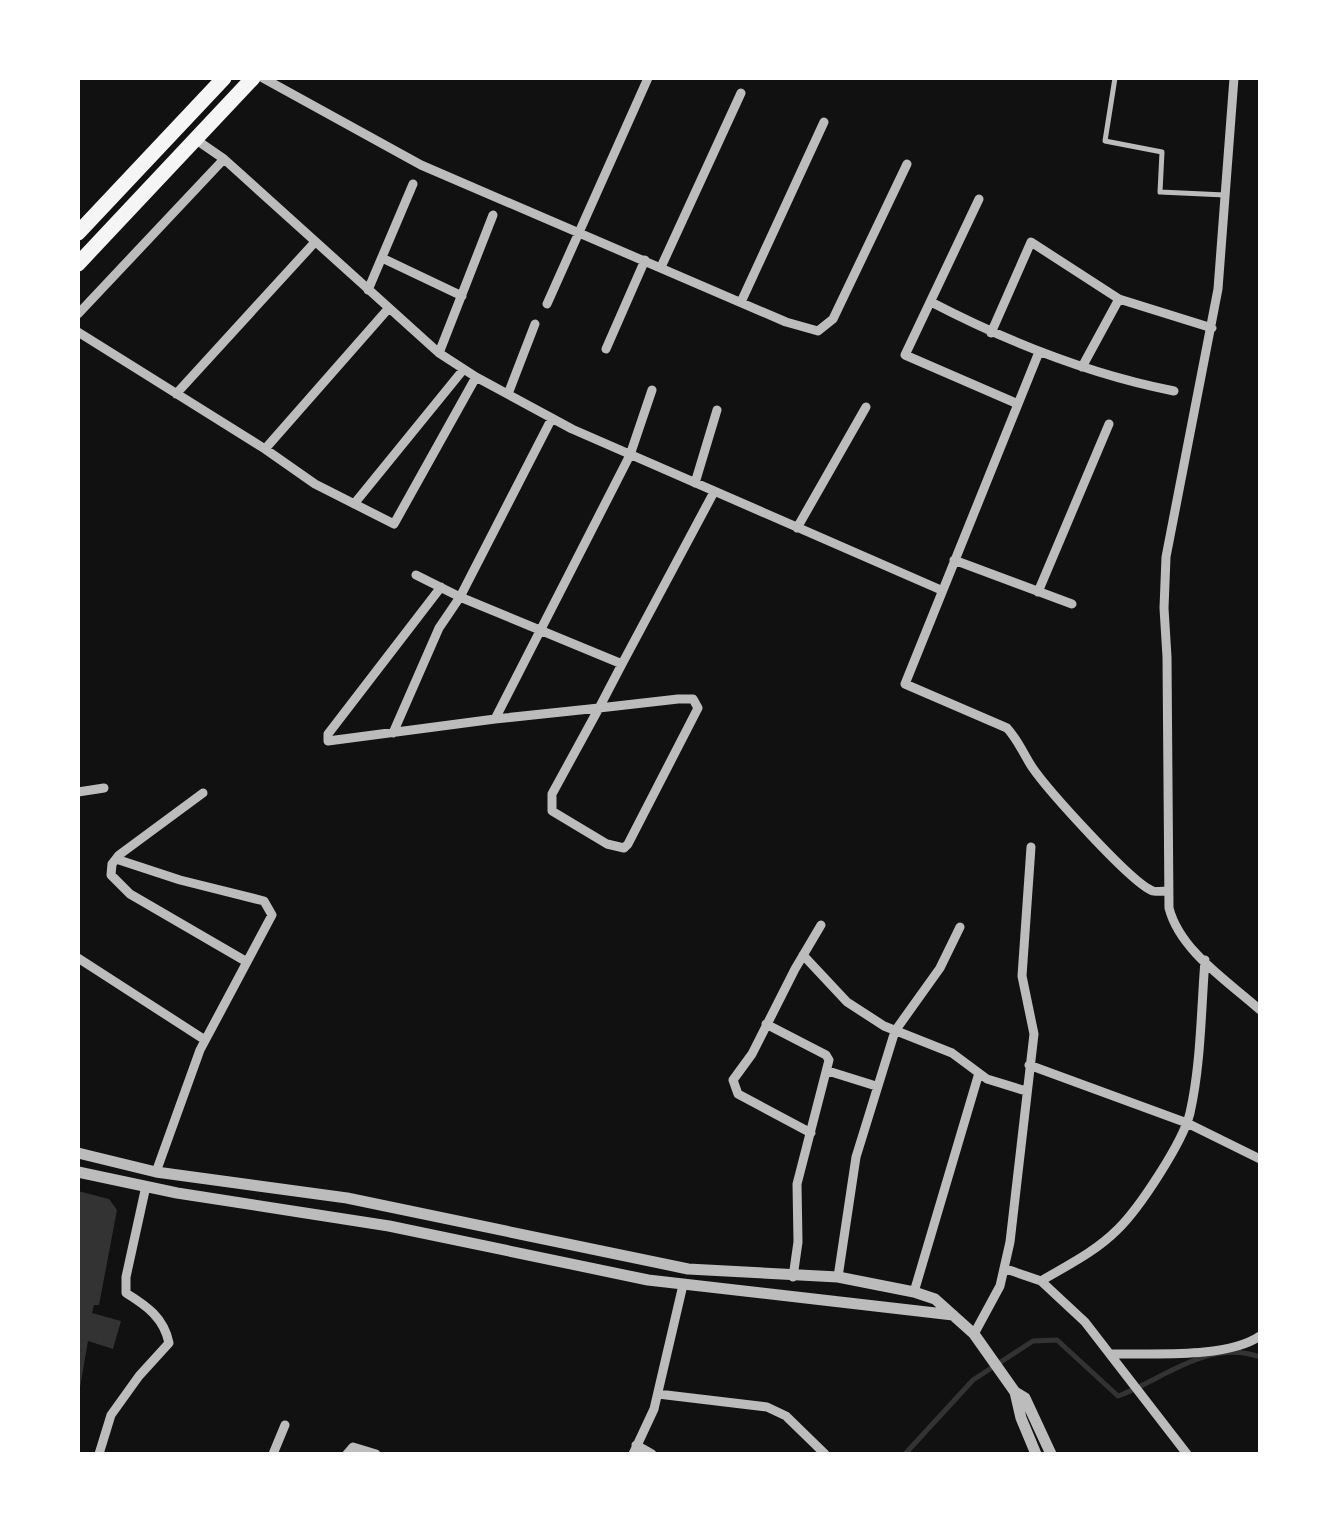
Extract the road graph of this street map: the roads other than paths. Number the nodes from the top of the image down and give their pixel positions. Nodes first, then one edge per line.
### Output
1 (224, 78) edge
2 (253, 78) edge
3 (263, 78) edge
4 (648, 78) edge
5 (1115, 78) edge
6 (1234, 78) edge
7 (741, 93) dead end
8 (824, 122) dead end
9 (195, 139) junction
10 (224, 159) junction
11 (907, 164) dead end
12 (413, 184) dead end
13 (1226, 195) junction
14 (980, 199) dead end
15 (493, 215) dead end
16 (578, 230) junction
17 (78, 234) edge
18 (315, 242) junction
19 (382, 258) junction
20 (645, 260) junction
21 (78, 264) edge
22 (662, 268) junction
23 (368, 290) junction
24 (462, 296) junction
25 (1118, 299) junction
26 (741, 302) junction
27 (931, 302) junction
28 (547, 304) dead end
29 (388, 308) junction
30 (78, 314) edge
31 (534, 324) dead end
32 (1212, 328) junction
33 (78, 332) edge
34 (991, 333) junction
35 (606, 348) dead end
36 (1039, 352) junction
37 (439, 353) junction
38 (1082, 366) junction
39 (463, 370) junction
40 (476, 378) junction
41 (652, 390) dead end
42 (1174, 391) dead end
43 (176, 394) junction
44 (508, 394) junction
45 (1018, 404) junction
46 (866, 406) dead end
47 (717, 410) dead end
48 (552, 418) junction
49 (1110, 424) dead end
50 (264, 450) junction
51 (630, 455) junction
52 (695, 483) junction
53 (714, 492) junction
54 (354, 504) junction
55 (798, 528) junction
56 (954, 560) junction
57 (416, 575) dead end
58 (441, 587) junction
59 (941, 590) junction
60 (1038, 592) junction
61 (460, 597) junction
62 (1072, 604) dead end
63 (540, 631) junction
64 (622, 664) junction
65 (598, 708) junction
66 (494, 719) junction
67 (393, 732) junction
68 (104, 788) dead end
69 (78, 792) edge
70 (204, 794) dead end
71 (1031, 847) dead end
72 (116, 860) junction
73 (1169, 892) junction
74 (822, 925) dead end
75 (960, 927) dead end
76 (803, 955) junction
77 (78, 958) edge
78 (1205, 960) junction
79 (246, 962) junction
80 (1260, 1010) edge
81 (766, 1024) junction
82 (895, 1031) junction
83 (205, 1040) junction
84 (1029, 1065) junction
85 (828, 1072) junction
86 (978, 1073) junction
87 (876, 1086) junction
88 (1026, 1091) junction
89 (1186, 1122) junction
90 (810, 1133) junction
91 (78, 1152) edge
92 (1260, 1160) edge
93 (78, 1172) edge
94 (156, 1172) junction
95 (146, 1186) junction
96 (1006, 1268) junction
97 (793, 1277) junction
98 (838, 1278) junction
99 (1040, 1282) junction
100 (683, 1285) junction
101 (914, 1292) junction
102 (953, 1315) junction
103 (974, 1334) junction
104 (1260, 1336) edge
105 (1112, 1354) junction
106 (1015, 1392) junction
107 (658, 1394) junction
108 (285, 1425) dead end
109 (634, 1450) edge
110 (99, 1454) edge
111 (273, 1454) edge
112 (346, 1454) edge
113 (376, 1454) edge
114 (652, 1454) edge
115 (825, 1454) edge
116 (1036, 1454) edge
117 (1051, 1454) edge
118 (1187, 1454) edge

1 - 17 main road
2 - 9 main road
3 - 16 street
4 - 16 street
5 - 13 lane
6 - 13 street
7 - 22 street
8 - 26 street
9 - 10 street
9 - 21 main road
10 - 18 street
10 - 30 street
11 - 26 street
12 - 19 street
13 - 32 street
14 - 27 street
15 - 24 street
16 - 20 street
16 - 28 street
18 - 23 street
18 - 43 street
19 - 23 street
19 - 24 street
20 - 22 street
20 - 35 street
22 - 26 street
23 - 29 street
24 - 37 street
25 - 32 street
25 - 34 street
25 - 38 street
27 - 34 street
27 - 45 street
29 - 37 street
29 - 50 street
31 - 44 street
32 - 73 street
33 - 43 street
34 - 36 street
36 - 38 street
36 - 45 street
37 - 39 street
38 - 42 street
39 - 40 street
39 - 54 street
40 - 44 street
40 - 54 street
41 - 51 street
43 - 50 street
44 - 48 street
45 - 56 street
46 - 55 street
47 - 52 street
48 - 51 street
48 - 61 street
49 - 60 street
50 - 54 street
51 - 52 street
51 - 63 street
52 - 53 street
53 - 55 street
53 - 64 street
55 - 59 street
56 - 59 street
56 - 60 street
57 - 58 street
58 - 61 street
58 - 67 street
59 - 73 street
60 - 62 street
61 - 63 street
61 - 67 street
63 - 64 street
63 - 66 street
64 - 65 street
65 - 65 street
65 - 66 street
66 - 67 street
68 - 69 street
70 - 72 street
71 - 84 street
72 - 79 street
72 - 79 street
73 - 78 street
74 - 76 street
75 - 82 street
76 - 81 street
76 - 82 street
77 - 83 street
78 - 80 street
78 - 89 street
79 - 83 street
81 - 85 street
81 - 90 street
82 - 86 street
82 - 87 street
83 - 94 street
84 - 88 street
84 - 89 street
85 - 87 street
85 - 90 street
86 - 88 street
86 - 101 street
87 - 98 street
88 - 96 street
89 - 92 street
89 - 99 street
90 - 97 street
91 - 94 street
93 - 95 street
94 - 97 street
95 - 100 street
95 - 110 street
96 - 99 street
96 - 103 street
97 - 98 street
98 - 101 street
99 - 105 street
100 - 102 street
100 - 107 street
101 - 102 street
102 - 103 street
103 - 106 street
104 - 105 street
105 - 118 street
106 - 116 street
106 - 117 street
107 - 109 street
107 - 115 street
108 - 111 street
109 - 114 street
112 - 113 street

